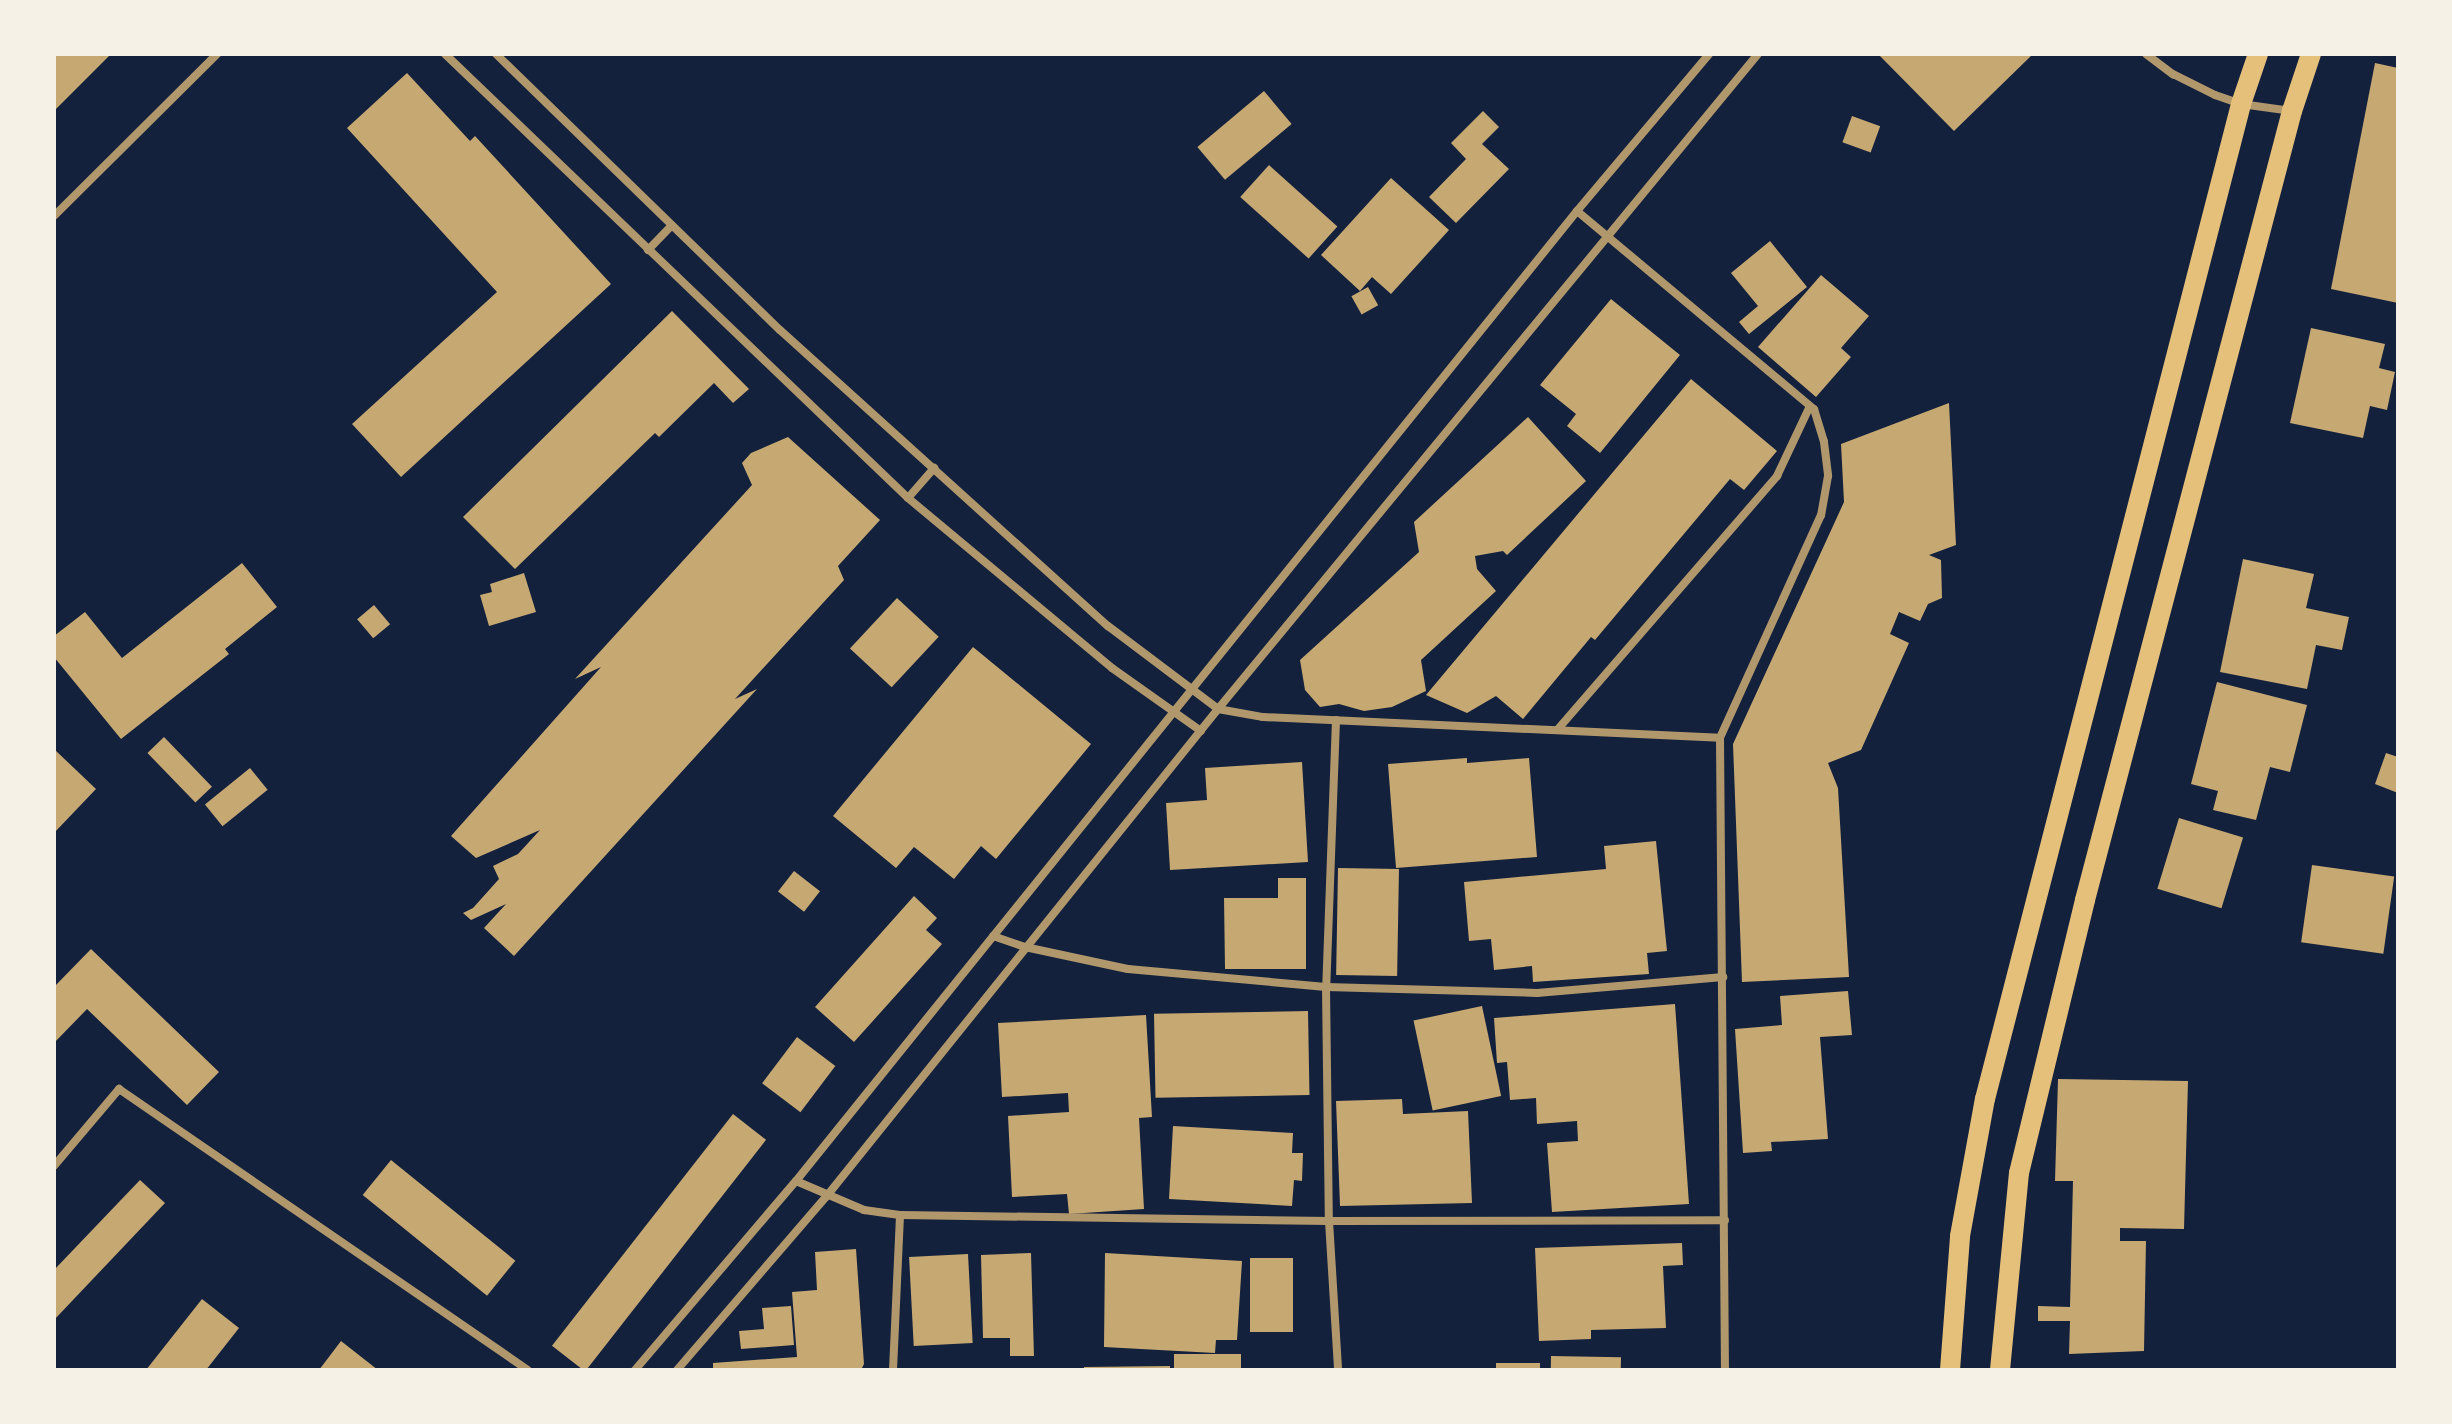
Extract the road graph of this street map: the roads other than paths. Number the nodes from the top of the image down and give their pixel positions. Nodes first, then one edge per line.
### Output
1 (217, 54) edge
2 (445, 54) edge
3 (496, 54) edge
4 (1709, 54) edge
5 (1758, 54) edge
6 (2146, 54) edge
7 (2258, 54) edge
8 (2311, 54) edge
9 (2241, 104) junction
10 (2292, 111) junction
11 (1577, 211) junction
12 (54, 216) edge
13 (671, 226) junction
14 (1605, 237) junction
15 (648, 250) junction
16 (1810, 406) junction
17 (934, 468) junction
18 (908, 498) junction
19 (1191, 691) junction
20 (1218, 709) junction
21 (1173, 712) junction
22 (1336, 720) junction
23 (1558, 729) junction
24 (1201, 731) junction
25 (1720, 738) junction
26 (993, 936) junction
27 (1025, 947) junction
28 (1723, 977) junction
29 (1326, 987) junction
30 (54, 1166) edge
31 (796, 1181) junction
32 (826, 1197) junction
33 (900, 1215) junction
34 (1725, 1220) junction
35 (1329, 1221) junction
36 (528, 1370) edge
37 (635, 1370) edge
38 (677, 1370) edge
39 (893, 1370) edge
40 (1338, 1370) edge
41 (1725, 1370) edge
42 (1950, 1370) edge
43 (2000, 1370) edge

1 - 12 street
2 - 15 street
3 - 13 street
4 - 11 street
5 - 14 street
6 - 9 street
7 - 9 main road
8 - 10 main road
9 - 10 street
9 - 42 main road
10 - 43 main road
11 - 14 street
11 - 19 street
13 - 15 street
13 - 17 street
14 - 16 street
14 - 20 street
15 - 18 street
16 - 23 street
16 - 25 street
17 - 18 street
17 - 19 street
18 - 21 street
19 - 20 street
19 - 21 street
20 - 22 street
20 - 24 street
21 - 24 street
21 - 26 street
22 - 23 street
22 - 29 street
23 - 25 street
24 - 27 street
25 - 28 street
26 - 27 street
26 - 31 street
27 - 29 street
27 - 32 street
28 - 29 street
28 - 34 street
29 - 35 street
30 - 36 street
31 - 32 street
31 - 37 street
32 - 33 street
32 - 38 street
33 - 35 street
33 - 39 street
34 - 35 street
34 - 41 street
35 - 40 street

